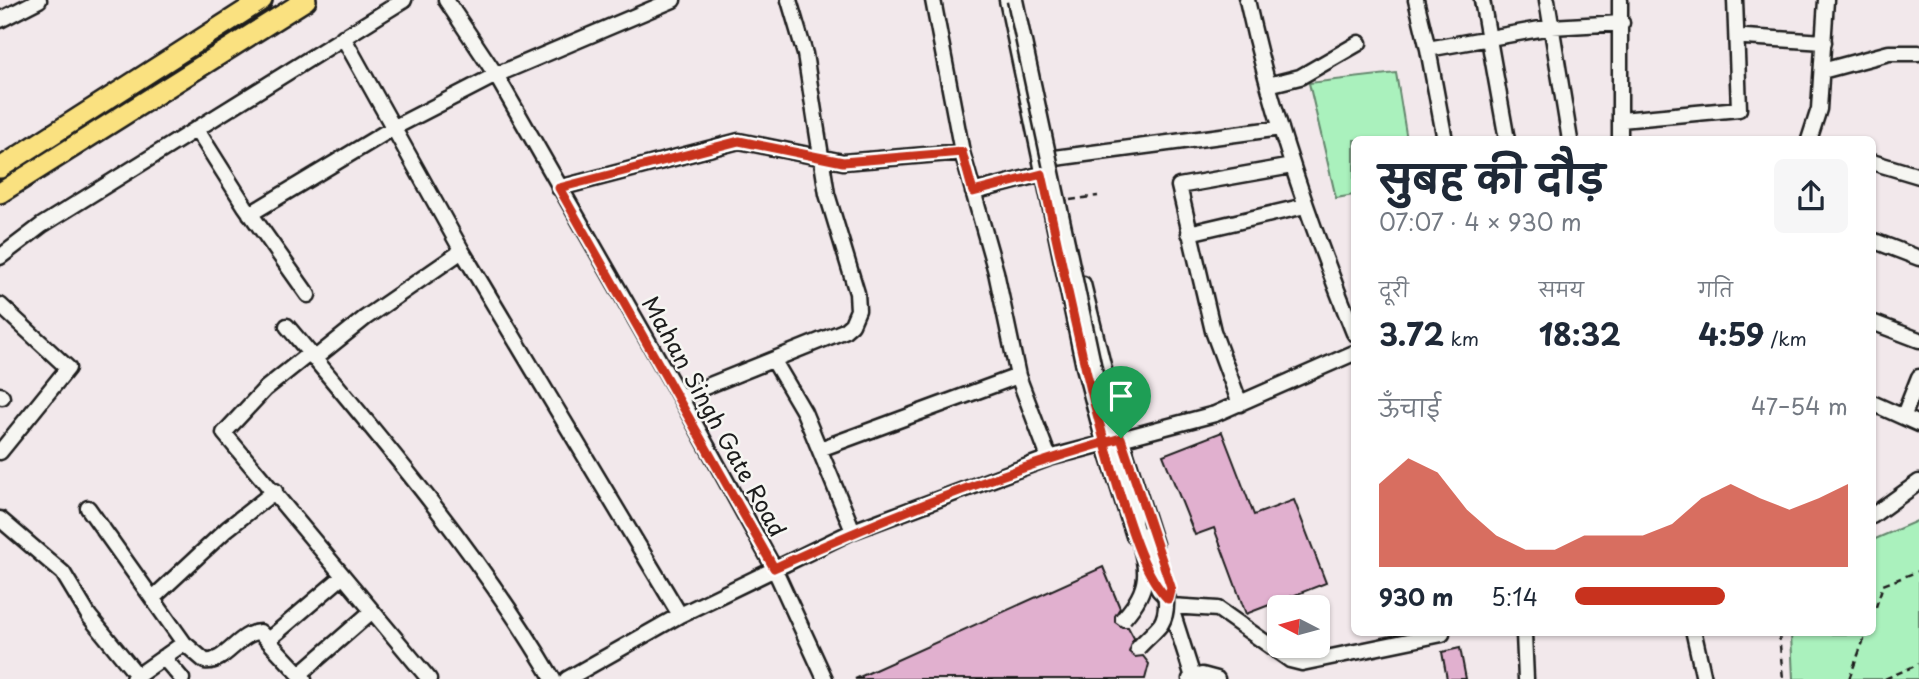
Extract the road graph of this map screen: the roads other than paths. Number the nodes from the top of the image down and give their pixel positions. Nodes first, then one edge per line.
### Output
1 (39, 0) edge
2 (262, 0) edge
3 (306, 0) edge
4 (404, 0) edge
5 (673, 0) edge
6 (789, 0) edge
7 (933, 0) edge
8 (1007, 0) edge
9 (1015, 0) edge
10 (1021, 0) edge
11 (1247, 0) edge
12 (1416, 0) edge
13 (1482, 0) edge
14 (1547, 0) edge
15 (1620, 0) edge
16 (1735, 0) edge
17 (1826, 0) edge
18 (450, 2) edge
19 (0, 20) edge
20 (1622, 23) junction
21 (1551, 27) junction
22 (343, 37) junction
23 (1489, 37) junction
24 (1745, 37) dead end
25 (1824, 42) junction
26 (1359, 43) dead end
27 (1428, 49) junction
28 (1919, 53) edge
29 (1822, 71) junction
30 (496, 75) junction
31 (1268, 85) junction
32 (1621, 120) junction
33 (393, 128) junction
34 (1281, 128) junction
35 (197, 130) junction
36 (1444, 136) edge
37 (1506, 136) edge
38 (1569, 136) edge
39 (1620, 136) edge
40 (1810, 136) edge
41 (962, 152) junction
42 (821, 158) junction
43 (1055, 158) junction
44 (1876, 163) edge
45 (1292, 166) junction
46 (0, 168) edge
47 (1042, 174) junction
48 (1919, 176) edge
49 (559, 188) junction
50 (973, 192) junction
51 (0, 193) edge
52 (1305, 206) junction
53 (250, 214) junction
54 (1189, 233) junction
55 (1876, 242) edge
56 (462, 251) junction
57 (0, 257) edge
58 (1919, 258) edge
59 (308, 295) dead end
60 (0, 304) edge
61 (1876, 324) edge
62 (1351, 325) edge
63 (287, 326) dead end
64 (1919, 340) edge
65 (1351, 355) edge
66 (312, 356) junction
67 (774, 361) junction
68 (1018, 376) junction
69 (1919, 377) edge
70 (680, 397) junction
71 (1240, 404) junction
72 (1879, 405) edge
73 (1904, 415) junction
74 (1919, 424) edge
75 (1121, 438) junction
76 (1104, 443) junction
77 (820, 449) junction
78 (0, 452) edge
79 (1049, 458) junction
80 (1919, 482) edge
81 (275, 491) junction
82 (88, 508) dead end
83 (1876, 513) edge
84 (1135, 516) junction
85 (0, 519) edge
86 (853, 531) junction
87 (774, 568) junction
88 (342, 577) junction
89 (153, 598) junction
90 (1170, 602) junction
91 (371, 612) junction
92 (680, 615) junction
93 (1124, 618) dead end
94 (1432, 636) edge
95 (1524, 636) edge
96 (1694, 636) edge
97 (268, 640) junction
98 (184, 643) junction
99 (1138, 648) dead end
100 (163, 657) junction
101 (135, 677) edge
102 (302, 677) edge
103 (1191, 678) edge
104 (182, 679) edge
105 (429, 679) edge
106 (553, 679) edge
107 (567, 679) edge
108 (825, 679) edge
109 (1217, 679) edge
110 (1526, 679) edge
111 (1704, 679) edge

1 - 19 street
2 - 46 main road
3 - 51 main road
4 - 22 street
5 - 30 street
6 - 42 street
7 - 41 street
8 - 47 street
9 - 84 street, bridge
10 - 43 street
11 - 31 street
12 - 27 street
13 - 23 street
14 - 21 street
15 - 20 street
16 - 32 street
17 - 25 street
18 - 30 street, Mahan Singh Gate Road
20 - 21 street
20 - 32 street
21 - 23 street
21 - 38 street
22 - 33 street
22 - 35 street
23 - 27 street
23 - 37 street
24 - 25 street
25 - 29 street
26 - 31 street
27 - 36 street
28 - 29 street
29 - 40 street
30 - 33 street
30 - 49 street, Mahan Singh Gate Road
31 - 34 street
32 - 39 street
33 - 53 street
33 - 56 street
34 - 43 street
34 - 45 street
35 - 53 street
35 - 57 street
41 - 42 street
41 - 50 street
42 - 49 street
42 - 67 street
43 - 75 street
44 - 48 street
45 - 52 street
45 - 54 street
47 - 50 street
47 - 76 street
49 - 70 street, Mahan Singh Gate Road
50 - 68 street
52 - 54 street
52 - 62 street
53 - 59 street
54 - 71 street
55 - 58 street
56 - 66 street
56 - 92 street
60 - 78 street
61 - 64 street
63 - 66 street
65 - 71 street
66 - 81 street
66 - 106 street
67 - 70 street
67 - 77 street
68 - 77 street
68 - 79 street
69 - 73 street
70 - 87 street, Mahan Singh Gate Road
71 - 75 street
72 - 73 street
73 - 74 street
75 - 76 street
75 - 90 street
76 - 79 street
76 - 90 street
77 - 86 street
79 - 86 street
80 - 83 street
81 - 88 street
81 - 89 street
82 - 89 street
84 - 93 street, bridge
84 - 99 street, bridge
85 - 101 street
86 - 87 street
87 - 92 street
87 - 108 street, Mahan Singh Gate Road
88 - 91 street
88 - 97 street
89 - 98 street
90 - 94 street
90 - 103 street
91 - 102 street
91 - 105 street
92 - 107 street
95 - 110 street
96 - 111 street
97 - 98 street
97 - 102 street
98 - 100 street
100 - 101 street
100 - 104 street
103 - 109 street

